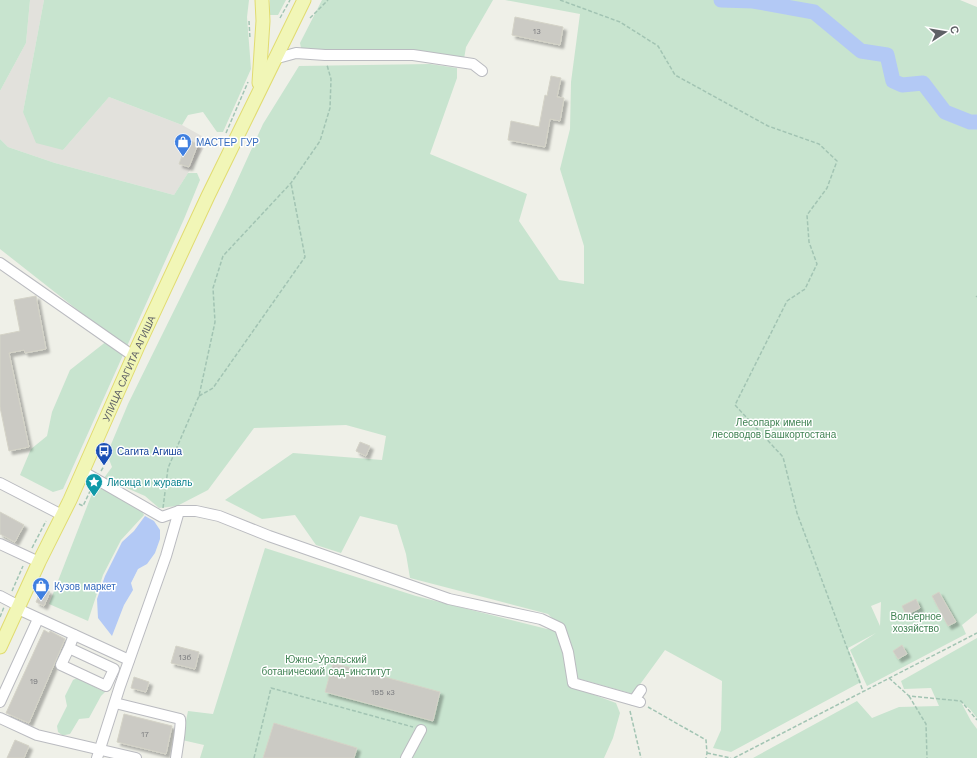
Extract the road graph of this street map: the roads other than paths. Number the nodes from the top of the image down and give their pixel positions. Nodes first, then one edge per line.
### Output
1 (262, 0) edge
2 (304, 0) edge
3 (274, 59) junction
4 (482, 71) dead end
5 (259, 91) junction
6 (0, 263) edge
7 (129, 353) dead end
8 (82, 471) junction
9 (0, 483) edge
10 (179, 511) junction
11 (62, 515) junction
12 (0, 544) edge
13 (39, 562) junction
14 (0, 596) edge
15 (18, 607) junction
16 (38, 618) junction
17 (74, 635) junction
18 (0, 647) edge
19 (68, 648) junction
20 (129, 660) junction
21 (641, 690) dead end
22 (0, 702) edge
23 (115, 703) junction
24 (0, 718) edge
25 (420, 730) road end
26 (98, 754) edge
27 (136, 758) edge
28 (176, 758) edge
29 (406, 758) edge

1 - 5 main road, УЛИЦА САГИТА АГИША
2 - 3 main road, УЛИЦА САГИТА АГИША
3 - 4 street
3 - 5 main road, УЛИЦА САГИТА АГИША
5 - 8 main road, УЛИЦА САГИТА АГИША
6 - 7 street
8 - 10 street
8 - 11 main road, УЛИЦА САГИТА АГИША
9 - 11 street
10 - 20 street
10 - 21 street
11 - 13 main road, УЛИЦА САГИТА АГИША
12 - 13 street
13 - 15 main road, УЛИЦА САГИТА АГИША
14 - 15 street
15 - 16 street
15 - 18 main road, УЛИЦА САГИТА АГИША
16 - 17 street
16 - 22 street
17 - 19 street
17 - 20 street
19 - 19 street
20 - 23 street
23 - 26 street
23 - 28 street
24 - 26 street
25 - 29 street
26 - 27 street

